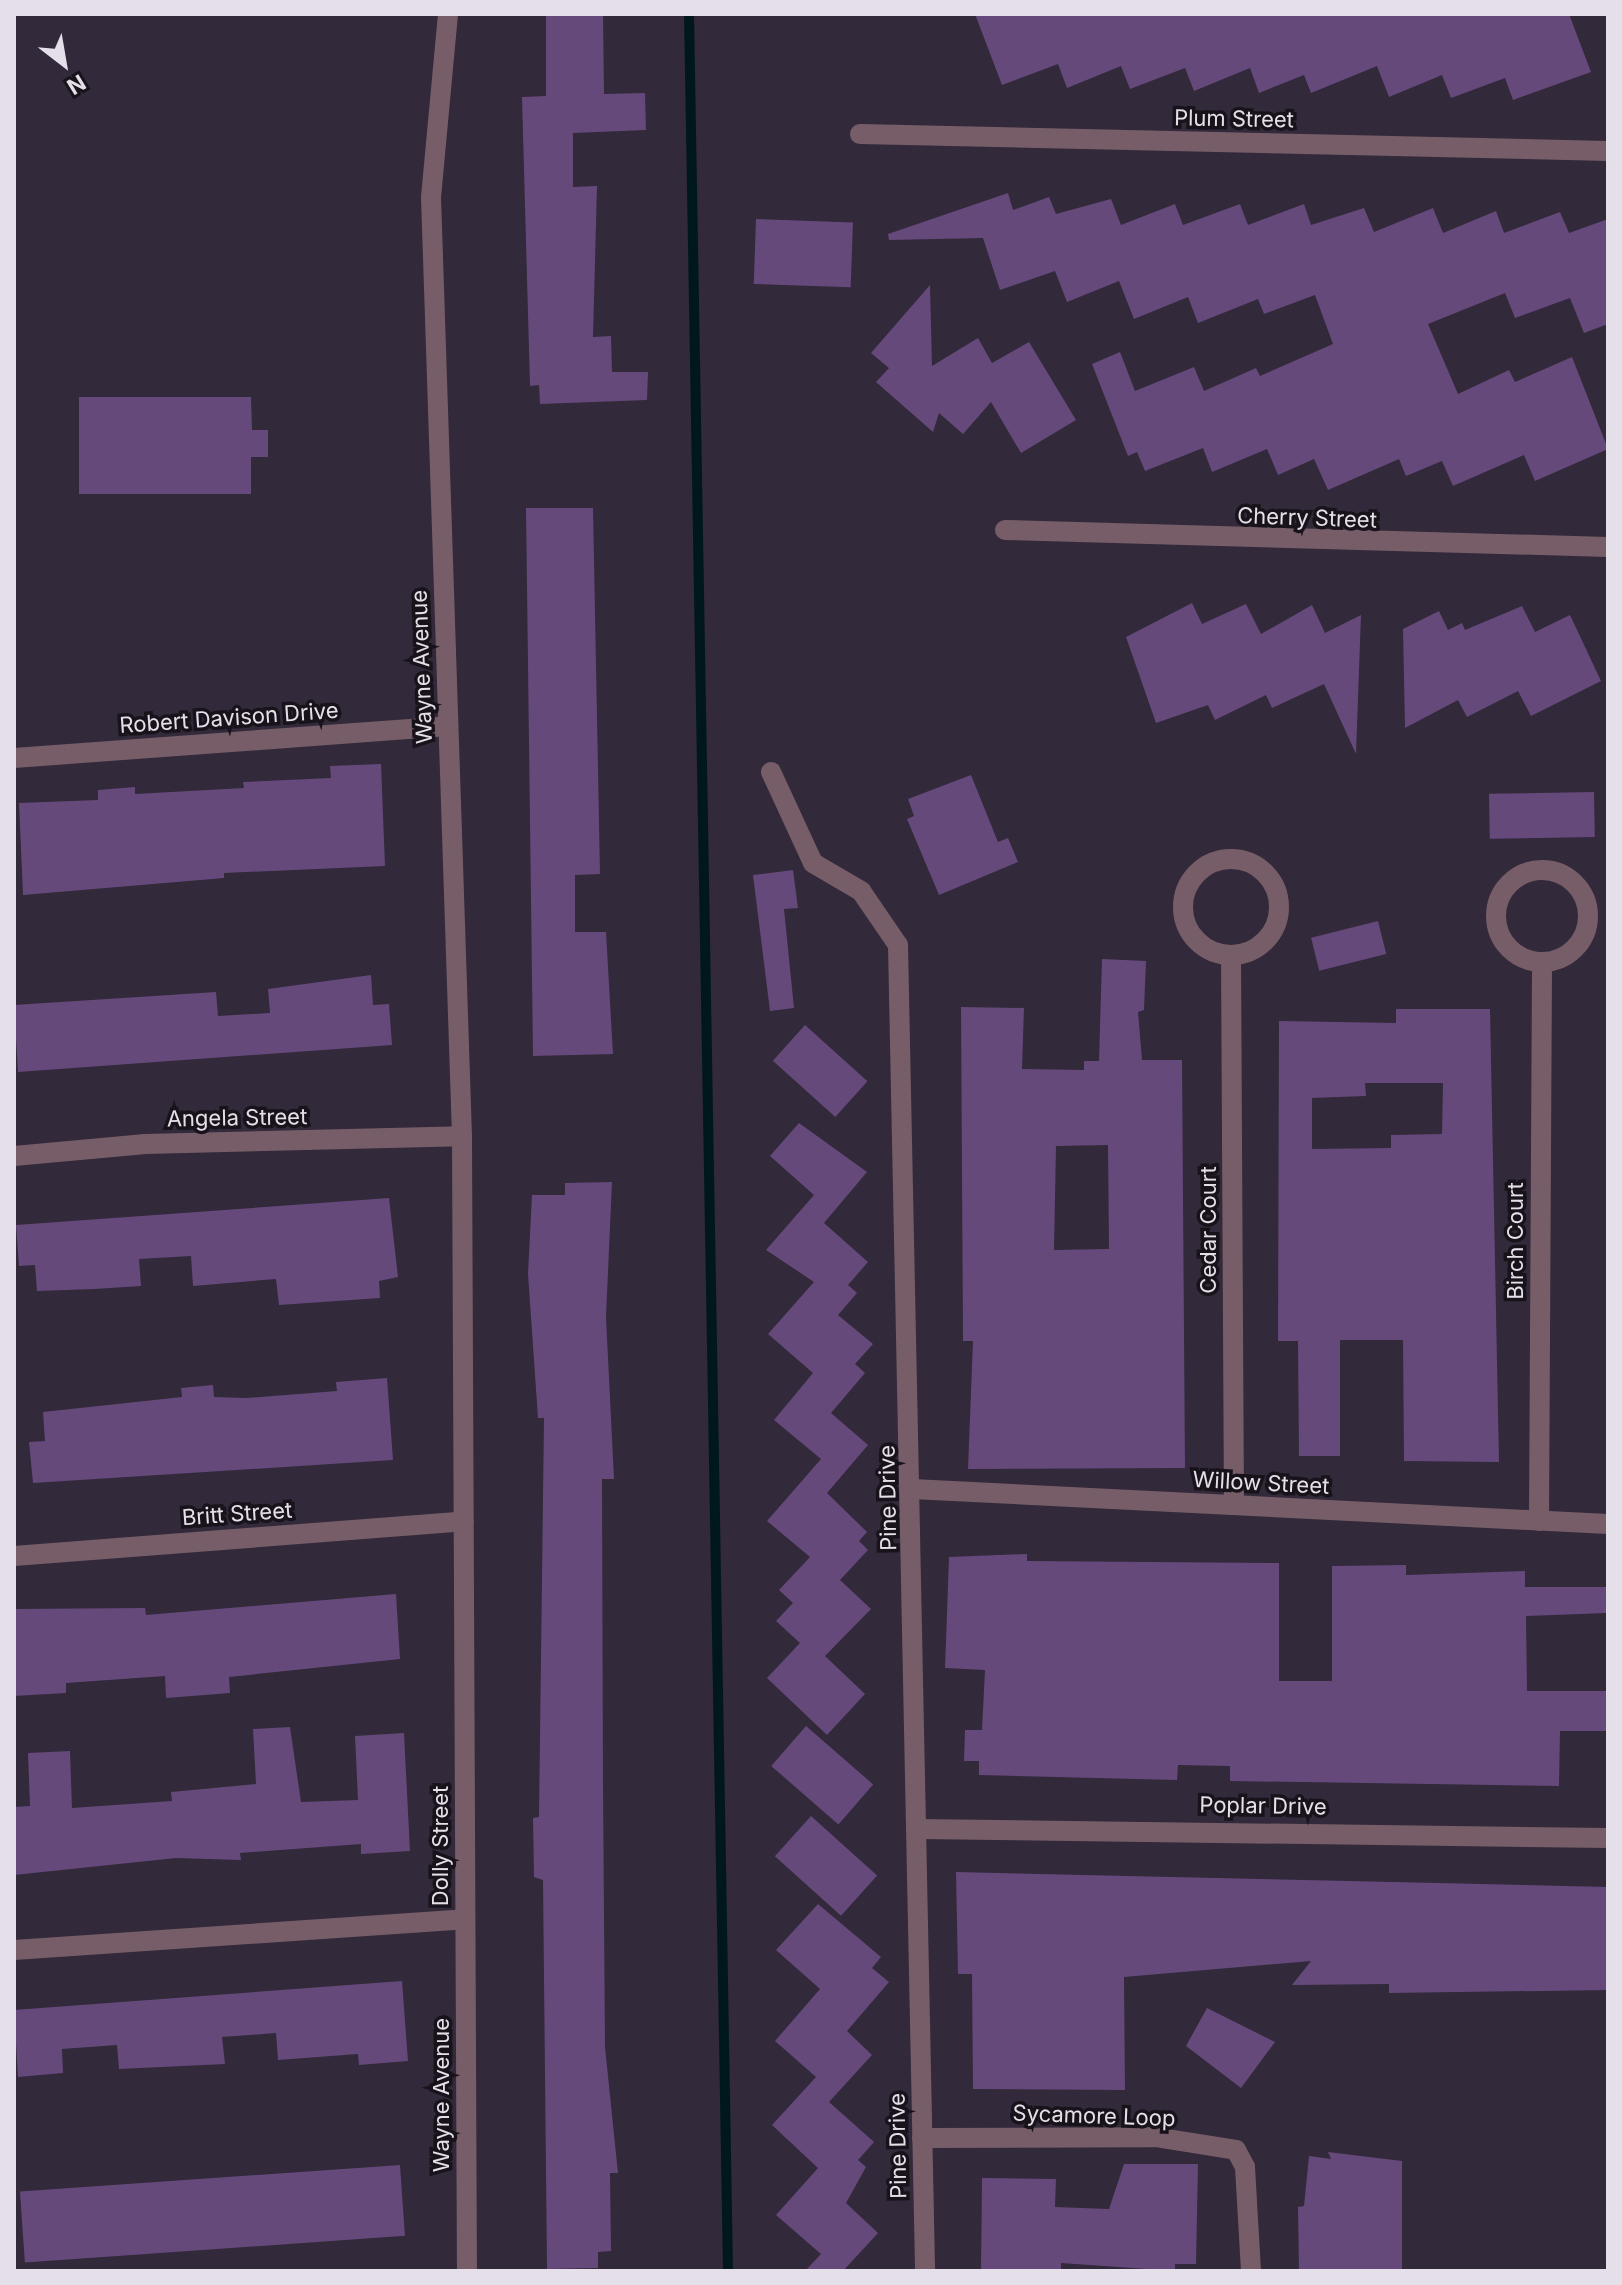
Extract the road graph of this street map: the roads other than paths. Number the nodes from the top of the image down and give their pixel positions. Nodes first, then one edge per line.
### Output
1 (448, 14) edge
2 (860, 134) dead end
3 (1608, 151) edge
4 (1005, 530) dead end
5 (1608, 547) edge
6 (448, 726) junction
7 (14, 758) edge
8 (771, 772) dead end
9 (1231, 955) junction
10 (1542, 962) junction
11 (462, 1136) junction
12 (14, 1156) edge
13 (462, 1320) joint
14 (912, 1489) junction
15 (1234, 1505) junction
16 (464, 1521) junction
17 (1539, 1521) junction
18 (1608, 1524) edge
19 (14, 1556) edge
20 (917, 1829) junction
21 (1608, 1838) edge
22 (465, 1919) junction
23 (14, 1950) edge
24 (922, 2138) junction
25 (467, 2271) edge
26 (925, 2271) edge
27 (1251, 2271) edge

1 - 6 street, Wayne Avenue
2 - 3 street, Plum Street
4 - 5 street, Cherry Street
6 - 7 street, Robert Davison Drive
6 - 11 street, Wayne Avenue
8 - 14 street, Pine Drive
9 - 9 street
9 - 15 street, Cedar Court
10 - 10 street
10 - 17 street, Birch Court
11 - 12 street, Angela Street
11 - 13 street, Wayne Avenue
13 - 16 street, Dolly Street
14 - 15 street, Willow Street
14 - 20 street, Pine Drive
15 - 17 street, Willow Street
16 - 19 street, Britt Street
16 - 22 street, Dolly Street
17 - 18 street, Willow Street
20 - 21 street, Poplar Drive
20 - 24 street, Pine Drive
22 - 23 street, Dolly Street
22 - 25 street, Wayne Avenue
24 - 26 street, Pine Drive
24 - 27 street, Sycamore Loop

